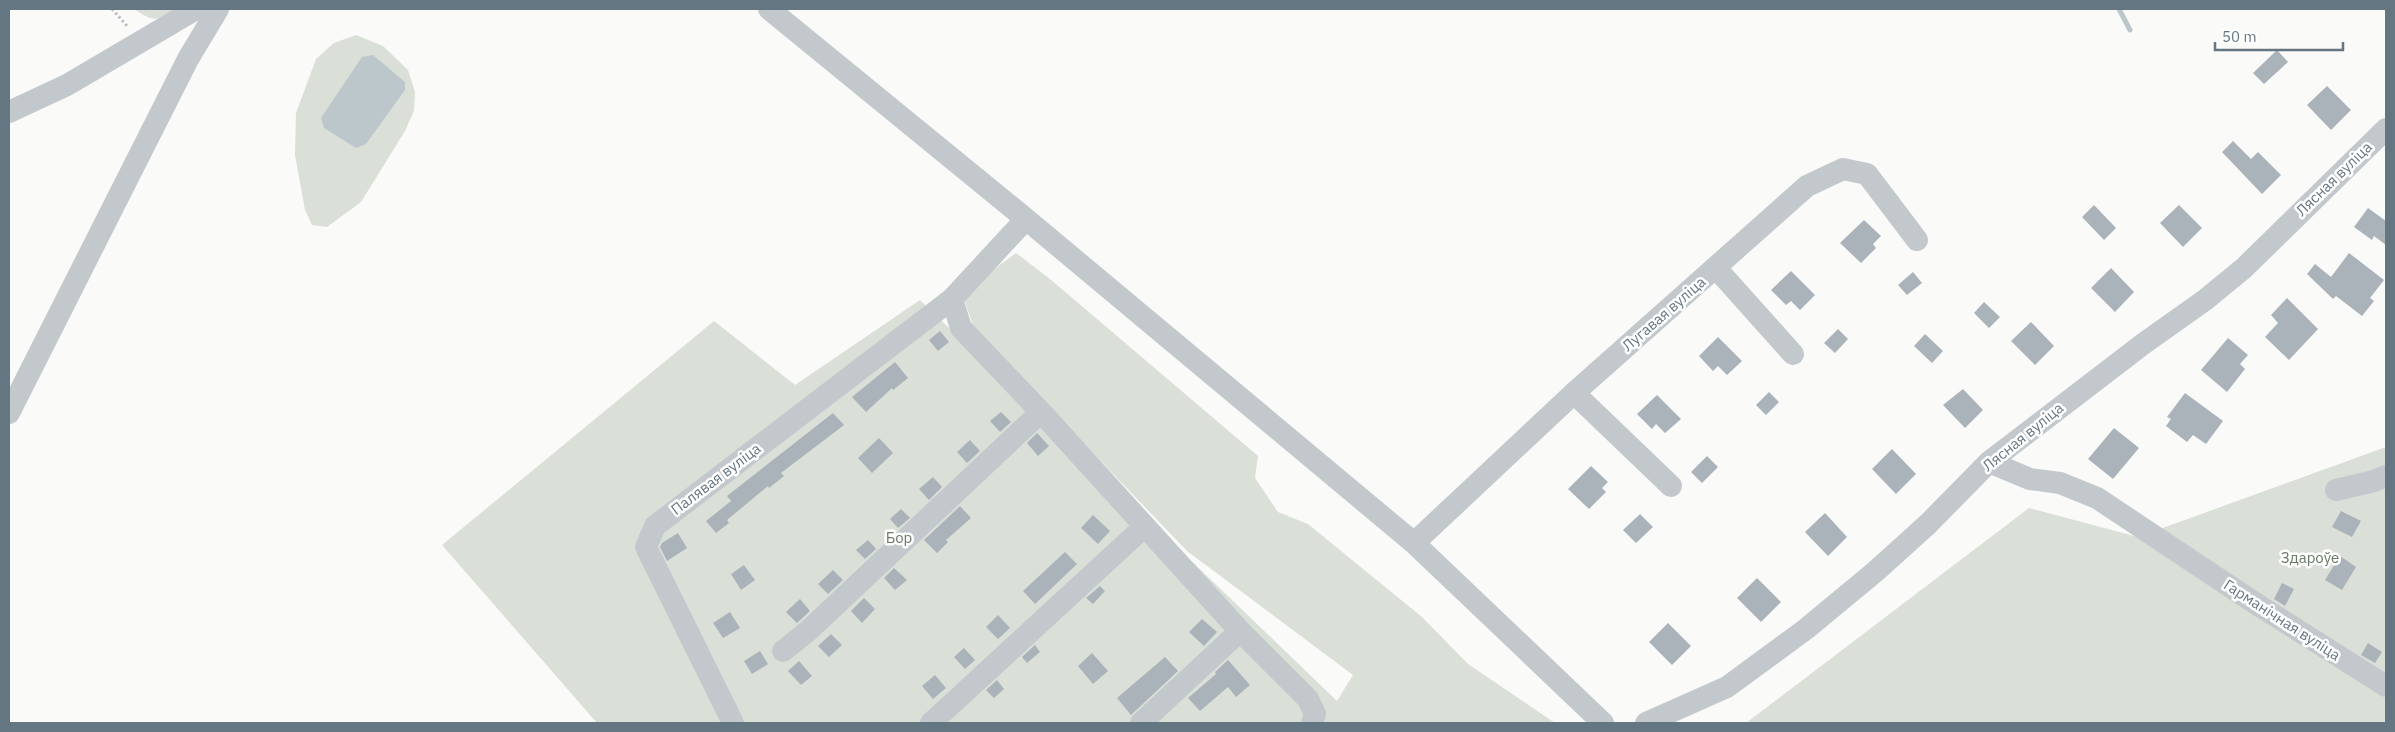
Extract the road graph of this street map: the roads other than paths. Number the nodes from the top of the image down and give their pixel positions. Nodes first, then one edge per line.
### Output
1 (196, 9) edge
2 (218, 9) edge
3 (769, 9) edge
4 (158, 32) junction
5 (188, 59) junction
6 (9, 112) edge
7 (2386, 129) edge
8 (1026, 219) junction
9 (1917, 240) dead end
10 (1716, 268) junction
11 (952, 299) junction
12 (1793, 354) dead end
13 (1574, 393) junction
14 (1041, 412) junction
15 (9, 413) edge
16 (1989, 462) junction
17 (2386, 476) edge
18 (1671, 486) dead end
19 (2336, 490) dead end
20 (1144, 527) junction
21 (1414, 543) junction
22 (1240, 631) junction
23 (783, 651) dead end
24 (2386, 686) edge
25 (733, 723) edge
26 (931, 723) edge
27 (1141, 723) edge
28 (1312, 723) edge
29 (1603, 723) edge
30 (1646, 723) edge

1 - 4 street
2 - 5 street
3 - 8 street
4 - 5 street
4 - 6 street
5 - 15 street
7 - 16 street, Лясная вуліца
8 - 11 street, Палявая вуліца
8 - 21 street
9 - 10 street, Лугавая вуліца
10 - 12 street
10 - 13 street, Лугавая вуліца
11 - 14 street
11 - 25 street, Палявая вуліца
13 - 18 street
13 - 21 street, Лугавая вуліца
14 - 20 street
14 - 23 street
16 - 24 street, Гарманічная вуліца
16 - 30 street, Лясная вуліца
17 - 19 street
20 - 22 street
20 - 26 street
21 - 29 street
22 - 27 street
22 - 28 street

